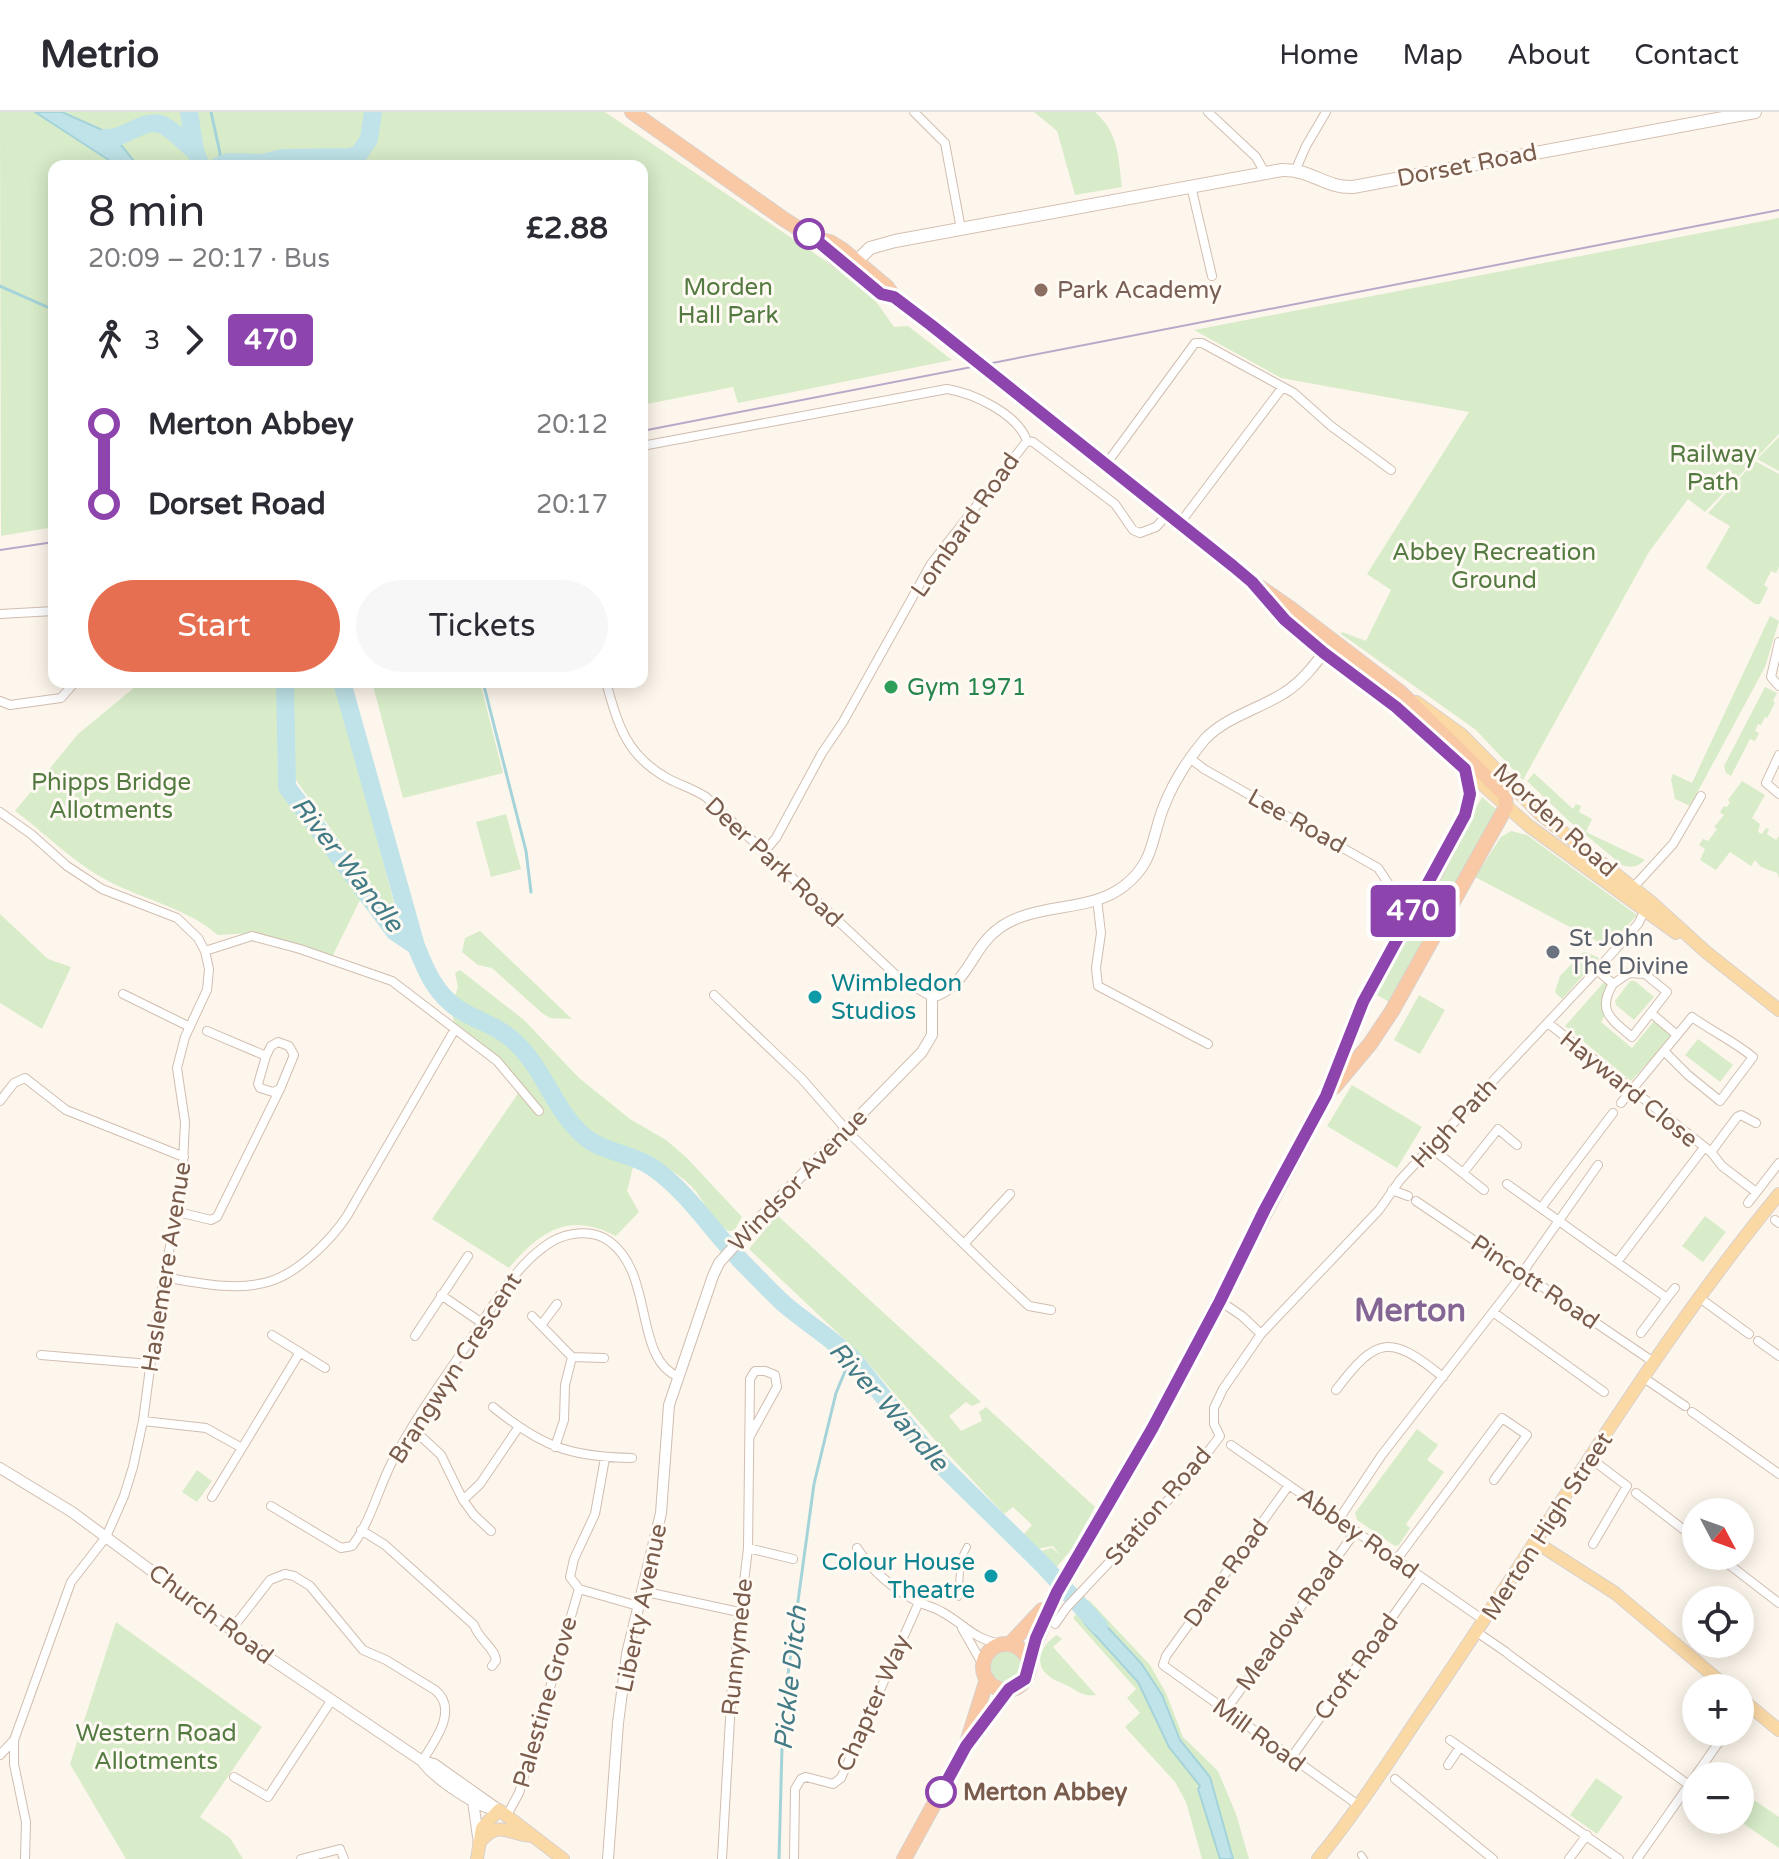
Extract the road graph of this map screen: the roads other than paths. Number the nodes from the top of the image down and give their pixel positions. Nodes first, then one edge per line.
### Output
1 (632, 112) edge
2 (914, 112) edge
3 (1208, 112) edge
4 (1326, 112) edge
5 (1755, 112) edge
6 (1296, 169) junction
7 (1265, 173) junction
8 (1191, 186) junction
9 (961, 229) junction
10 (816, 239) junction
11 (857, 261) junction
12 (1212, 276) dead end
13 (894, 297) junction
14 (1282, 388) junction
15 (1027, 441) junction
16 (648, 445) edge
17 (1107, 463) junction
18 (1391, 470) dead end
19 (1174, 518) junction
20 (1252, 582) junction
21 (48, 611) edge
22 (0, 614) edge
23 (1333, 640) junction
24 (1779, 642) edge
25 (1324, 653) junction
26 (1779, 686) edge
27 (70, 688) edge
28 (608, 688) edge
29 (0, 701) edge
30 (1779, 755) edge
31 (1191, 759) junction
32 (1465, 769) junction
33 (1493, 782) junction
34 (1779, 794) edge
35 (1701, 796) dead end
36 (1506, 807) junction
37 (0, 812) edge
38 (1465, 815) junction
39 (764, 852) junction
40 (1394, 892) dead end
41 (1628, 892) junction
42 (1097, 899) junction
43 (1645, 910) junction
44 (205, 951) junction
45 (1706, 952) junction
46 (1597, 970) junction
47 (1613, 984) junction
48 (123, 994) dead end
49 (714, 995) dead end
50 (932, 997) junction
51 (1779, 1010) edge
52 (1651, 1013) junction
53 (1548, 1023) junction
54 (190, 1027) junction
55 (455, 1029) junction
56 (207, 1031) dead end
57 (1677, 1035) junction
58 (1208, 1044) dead end
59 (1664, 1051) junction
60 (266, 1056) junction
61 (280, 1089) junction
62 (1632, 1090) junction
63 (1326, 1096) junction
64 (0, 1101) edge
65 (1621, 1103) dead end
66 (539, 1111) dead end
67 (1613, 1113) dead end
68 (1756, 1123) dead end
69 (847, 1129) junction
70 (1517, 1145) dead end
71 (1430, 1147) junction
72 (1707, 1151) junction
73 (184, 1157) junction
74 (1779, 1163) edge
75 (1598, 1165) dead end
76 (1463, 1173) junction
77 (1507, 1184) dead end
78 (1392, 1190) junction
79 (1484, 1190) dead end
80 (1756, 1192) junction
81 (1010, 1194) dead end
82 (1779, 1194) edge
83 (1748, 1203) dead end
84 (1541, 1208) junction
85 (178, 1212) junction
86 (1559, 1220) junction
87 (964, 1244) junction
88 (468, 1256) dead end
89 (1617, 1262) junction
90 (1521, 1272) junction
91 (164, 1277) junction
92 (1675, 1288) dead end
93 (441, 1295) junction
94 (1667, 1298) junction
95 (1701, 1299) junction
96 (1220, 1301) junction
97 (557, 1304) dead end
98 (1051, 1310) dead end
99 (1493, 1312) junction
100 (532, 1316) dead end
101 (482, 1323) junction
102 (542, 1324) junction
103 (1641, 1333) dead end
104 (1261, 1334) junction
105 (1749, 1334) dead end
106 (272, 1335) dead end
107 (415, 1336) dead end
108 (1758, 1341) dead end
109 (300, 1352) junction
110 (41, 1355) dead end
111 (1779, 1356) edge
112 (572, 1357) junction
113 (604, 1358) dead end
114 (1655, 1363) junction
115 (150, 1364) junction
116 (325, 1368) dead end
117 (679, 1377) junction
118 (1443, 1377) junction
119 (1644, 1378) junction
120 (1336, 1390) dead end
121 (1604, 1392) dead end
122 (493, 1407) dead end
123 (143, 1421) junction
124 (412, 1428) junction
125 (518, 1428) junction
126 (750, 1436) junction
127 (1220, 1436) joint
128 (1231, 1445) dead end
129 (555, 1447) junction
130 (242, 1448) junction
131 (605, 1458) junction
132 (632, 1458) dead end
133 (1590, 1458) junction
134 (1, 1471) edge
135 (1779, 1474) edge
136 (1494, 1480) dead end
137 (1289, 1485) junction
138 (1636, 1493) dead end
139 (212, 1497) dead end
140 (463, 1500) junction
141 (271, 1506) dead end
142 (1339, 1519) junction
143 (1682, 1528) edge
144 (361, 1530) junction
145 (491, 1531) dead end
146 (1356, 1531) junction
147 (106, 1537) junction
148 (1537, 1543) junction
149 (1593, 1544) dead end
150 (967, 1547) dead end
151 (748, 1548) junction
152 (857, 1548) dead end
153 (793, 1559) dead end
154 (1397, 1559) junction
155 (1088, 1569) dead end
156 (1736, 1570) edge
157 (1096, 1576) junction
158 (1421, 1577) junction
159 (579, 1589) junction
160 (642, 1591) junction
161 (1057, 1592) junction
162 (958, 1597) dead end
163 (919, 1602) junction
164 (1779, 1603) edge
165 (638, 1606) junction
166 (739, 1612) junction
167 (462, 1615) junction
168 (1486, 1621) junction
169 (455, 1624) dead end
170 (1055, 1624) dead end
171 (962, 1628) junction
172 (231, 1630) junction
173 (1478, 1633) junction
174 (1006, 1644) junction
175 (1028, 1661) junction
176 (1163, 1662) joint
177 (492, 1666) dead end
178 (985, 1672) junction
179 (1711, 1674) edge
180 (1009, 1689) junction
181 (331, 1701) junction
182 (1225, 1711) junction
183 (1754, 1712) edge
184 (1779, 1730) edge
185 (14, 1740) junction
186 (1450, 1740) dead end
187 (1460, 1747) junction
188 (965, 1748) junction
189 (0, 1755) edge
190 (1291, 1758) junction
191 (422, 1761) junction
192 (1448, 1765) dead end
193 (234, 1777) dead end
194 (1395, 1779) dead end
195 (1682, 1780) edge
196 (1426, 1788) dead end
197 (1682, 1795) edge
198 (1419, 1798) junction
199 (473, 1801) junction
200 (1358, 1805) junction
201 (503, 1812) junction
202 (1587, 1835) junction
203 (532, 1836) junction
204 (608, 1842) junction
205 (479, 1843) junction
206 (25, 1859) edge
207 (301, 1859) edge
208 (344, 1859) edge
209 (477, 1859) edge
210 (563, 1859) edge
211 (600, 1859) edge
212 (608, 1859) edge
213 (722, 1859) edge
214 (794, 1859) edge
215 (904, 1859) edge
216 (1318, 1859) edge
217 (1493, 1859) edge
218 (1569, 1859) edge
219 (1619, 1859) edge
220 (1637, 1859) edge

1 - 10 highway, Morden Road
2 - 9 street
3 - 7 street
4 - 6 street
5 - 6 main road, Dorset Road
6 - 7 main road
7 - 8 main road
8 - 9 main road
8 - 12 street
9 - 11 main road
10 - 11 highway, Morden Road
10 - 13 highway, Morden Road
11 - 13 highway, Morden Road
13 - 17 highway, Morden Road, bridge
14 - 17 street
14 - 18 street
14 - 19 street
15 - 16 street
15 - 19 street, Lombard Road
15 - 39 street, Lombard Road
17 - 19 highway, Morden Road
19 - 20 highway, Morden Road
20 - 23 highway, Morden Road
20 - 25 highway, Morden Road
21 - 22 street
23 - 25 street
23 - 33 highway, Morden Road
24 - 26 street
25 - 31 street
25 - 32 highway, Morden Road
27 - 29 street
28 - 39 street, Deer Park Road
30 - 34 street
31 - 40 street, Lee Road
31 - 42 street
32 - 33 main road, Morden Road
32 - 38 highway
33 - 36 highway, Morden Road
33 - 38 main road
33 - 41 main road, Morden Road
35 - 41 street
36 - 41 main road, Morden Road
36 - 63 highway, Morden Road
37 - 44 street
38 - 63 highway
39 - 50 street, Deer Park Road
41 - 43 main road, Morden Road
41 - 45 main road, Morden Road
42 - 50 street
42 - 58 street
43 - 45 main road, Morden Road
43 - 46 street, High Path
44 - 54 street, Haslemere Avenue
44 - 55 street
45 - 51 main road, Morden Road
46 - 47 street
46 - 53 street, High Path
47 - 52 street
47 - 52 street
48 - 54 street
49 - 69 street
50 - 69 street, Windsor Avenue
52 - 57 street
53 - 62 street, Hayward Close
53 - 71 street, High Path
54 - 73 street, Haslemere Avenue
55 - 66 street
55 - 91 street
56 - 60 street
57 - 59 street
57 - 59 street
59 - 62 street
60 - 61 street
60 - 61 street
61 - 85 street
62 - 65 street
62 - 72 street, Hayward Close
63 - 96 highway
64 - 73 street
67 - 84 street
68 - 72 street, Hayward Close
69 - 87 street
69 - 117 street, Windsor Avenue
70 - 76 street
71 - 76 street
71 - 78 street, High Path
72 - 80 street, Hayward Close
72 - 89 street
73 - 85 street, Haslemere Avenue
74 - 80 street
75 - 86 street
76 - 79 street
77 - 84 street
78 - 90 street, Pincott Road
78 - 104 street, High Path
80 - 83 street
81 - 87 street
82 - 95 main road, Merton High Street
84 - 86 street
85 - 91 street, Haslemere Avenue
86 - 89 street
86 - 90 street
87 - 98 street
88 - 93 street
89 - 94 street
90 - 99 street
90 - 114 street, Pincott Road
91 - 115 street, Haslemere Avenue
92 - 94 street
93 - 101 street
93 - 107 street
94 - 103 street
95 - 105 street
95 - 114 main road, Merton High Street
96 - 104 street
96 - 161 highway
97 - 102 street
99 - 118 street
99 - 121 street
100 - 102 street
101 - 117 street, Brangwyn Crescent
101 - 124 street, Brangwyn Crescent
102 - 112 street
104 - 127 street, High Path
106 - 109 street
108 - 111 street
109 - 116 street
109 - 130 street
110 - 115 street
112 - 113 street
112 - 129 street
114 - 119 main road, Merton High Street
115 - 123 street, Haslemere Avenue
117 - 160 street, Liberty Avenue
118 - 120 street
118 - 142 street
119 - 133 main road, Merton High Street
119 - 135 street
122 - 125 street
123 - 130 street
123 - 147 street, Haslemere Avenue
124 - 140 street
124 - 144 street, Brangwyn Crescent
125 - 129 street
125 - 140 street
126 - 126 street, Runnymede
126 - 151 street, Runnymede
127 - 157 street, Station Road
128 - 137 street, Abbey Road
129 - 131 street
130 - 139 street
131 - 132 street
131 - 159 street, Palestine Grove
133 - 148 main road, Merton High Street
133 - 149 street
134 - 147 street, Church Road
136 - 154 street
137 - 142 street, Abbey Road
137 - 176 street, Dane Road
138 - 143 street
140 - 145 street
141 - 144 street
142 - 146 street, Abbey Road
144 - 167 street
146 - 154 street, Abbey Road
146 - 182 street, Meadow Road
147 - 172 street, Church Road
147 - 185 street, Haslemere Avenue
148 - 168 main road, Merton High Street
148 - 179 main road
150 - 162 street
151 - 153 street
151 - 166 street, Runnymede
152 - 163 street
154 - 158 street, Abbey Road
155 - 157 street, Station Road
156 - 164 street
157 - 170 street, Station Road
158 - 168 street, Abbey Road
158 - 190 street, Croft Road
159 - 165 street
159 - 201 street, Palestine Grove
160 - 165 street, Liberty Avenue
160 - 166 street
161 - 174 highway
161 - 175 highway
163 - 171 street
163 - 214 street, Chapter Way
165 - 204 street, Liberty Avenue
166 - 213 street, Runnymede
167 - 169 street
167 - 177 street
168 - 173 main road, Merton High Street
171 - 174 street
171 - 178 street
172 - 181 street, Church Road
172 - 191 street
173 - 195 street
173 - 200 main road, Merton High Street
174 - 175 highway
174 - 178 highway
175 - 180 highway
176 - 182 street, Mill Road
178 - 180 highway
178 - 188 highway
180 - 188 highway
181 - 191 street, Church Road
181 - 193 street
182 - 190 street, Mill Road
183 - 184 main road
185 - 189 street
185 - 206 street
186 - 187 street
187 - 192 street
187 - 202 street
188 - 215 highway
190 - 200 street, Mill Road
191 - 199 street, Church Road
191 - 201 street, Church Road
194 - 198 street
196 - 198 street
197 - 220 street
198 - 217 street
199 - 201 street, Church Road
199 - 205 street
200 - 216 main road, Merton High Street
201 - 203 main road
201 - 205 main road
202 - 218 street
202 - 219 street
203 - 205 main road
203 - 210 main road
204 - 211 street, Liberty Avenue
204 - 212 street, Liberty Avenue
205 - 209 main road
207 - 208 street

